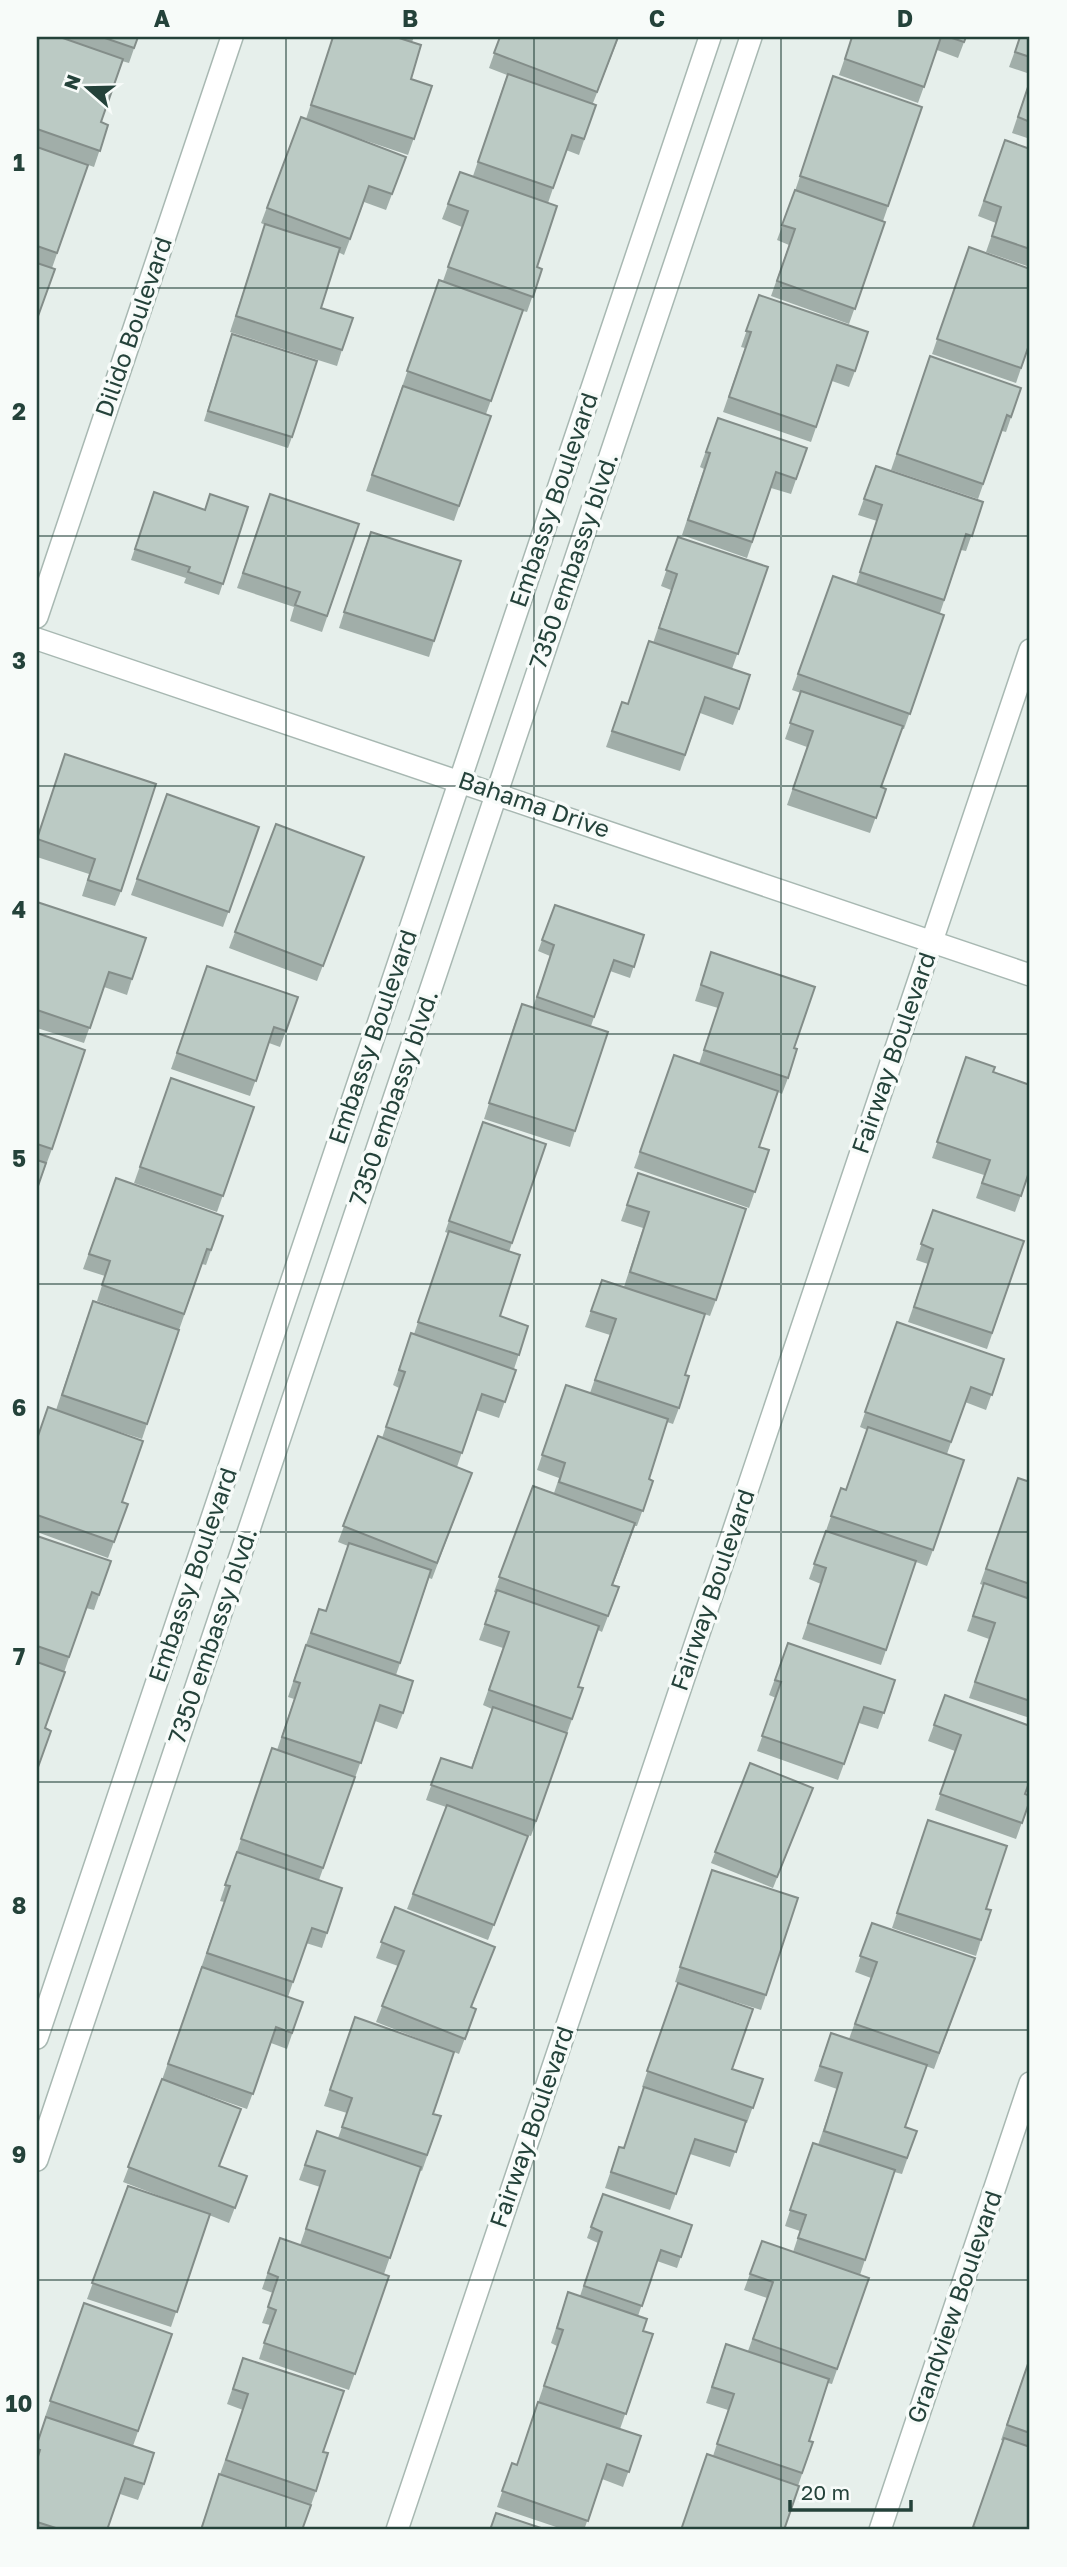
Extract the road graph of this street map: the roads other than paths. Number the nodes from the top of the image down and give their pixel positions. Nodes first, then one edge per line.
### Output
1 (232, 37) edge
2 (710, 37) edge
3 (751, 37) edge
4 (37, 617) edge
5 (37, 639) edge
6 (1030, 650) edge
7 (460, 780) junction
8 (496, 792) junction
9 (932, 940) junction
10 (1030, 975) edge
11 (37, 2038) edge
12 (1030, 2083) edge
13 (37, 2160) edge
14 (397, 2530) edge
15 (880, 2530) edge

1 - 4 street, Dilido Boulevard
2 - 7 street, Embassy Boulevard
3 - 8 street, 7350 embassy blvd.
5 - 7 street, Bahama Drive
6 - 9 street, Fairway Boulevard
7 - 8 street, Bahama Drive
7 - 11 street, Embassy Boulevard
8 - 9 street, Bahama Drive
8 - 13 street, 7350 embassy blvd.
9 - 10 street, Bahama Drive
9 - 14 street, Fairway Boulevard
12 - 15 street, Grandview Boulevard

